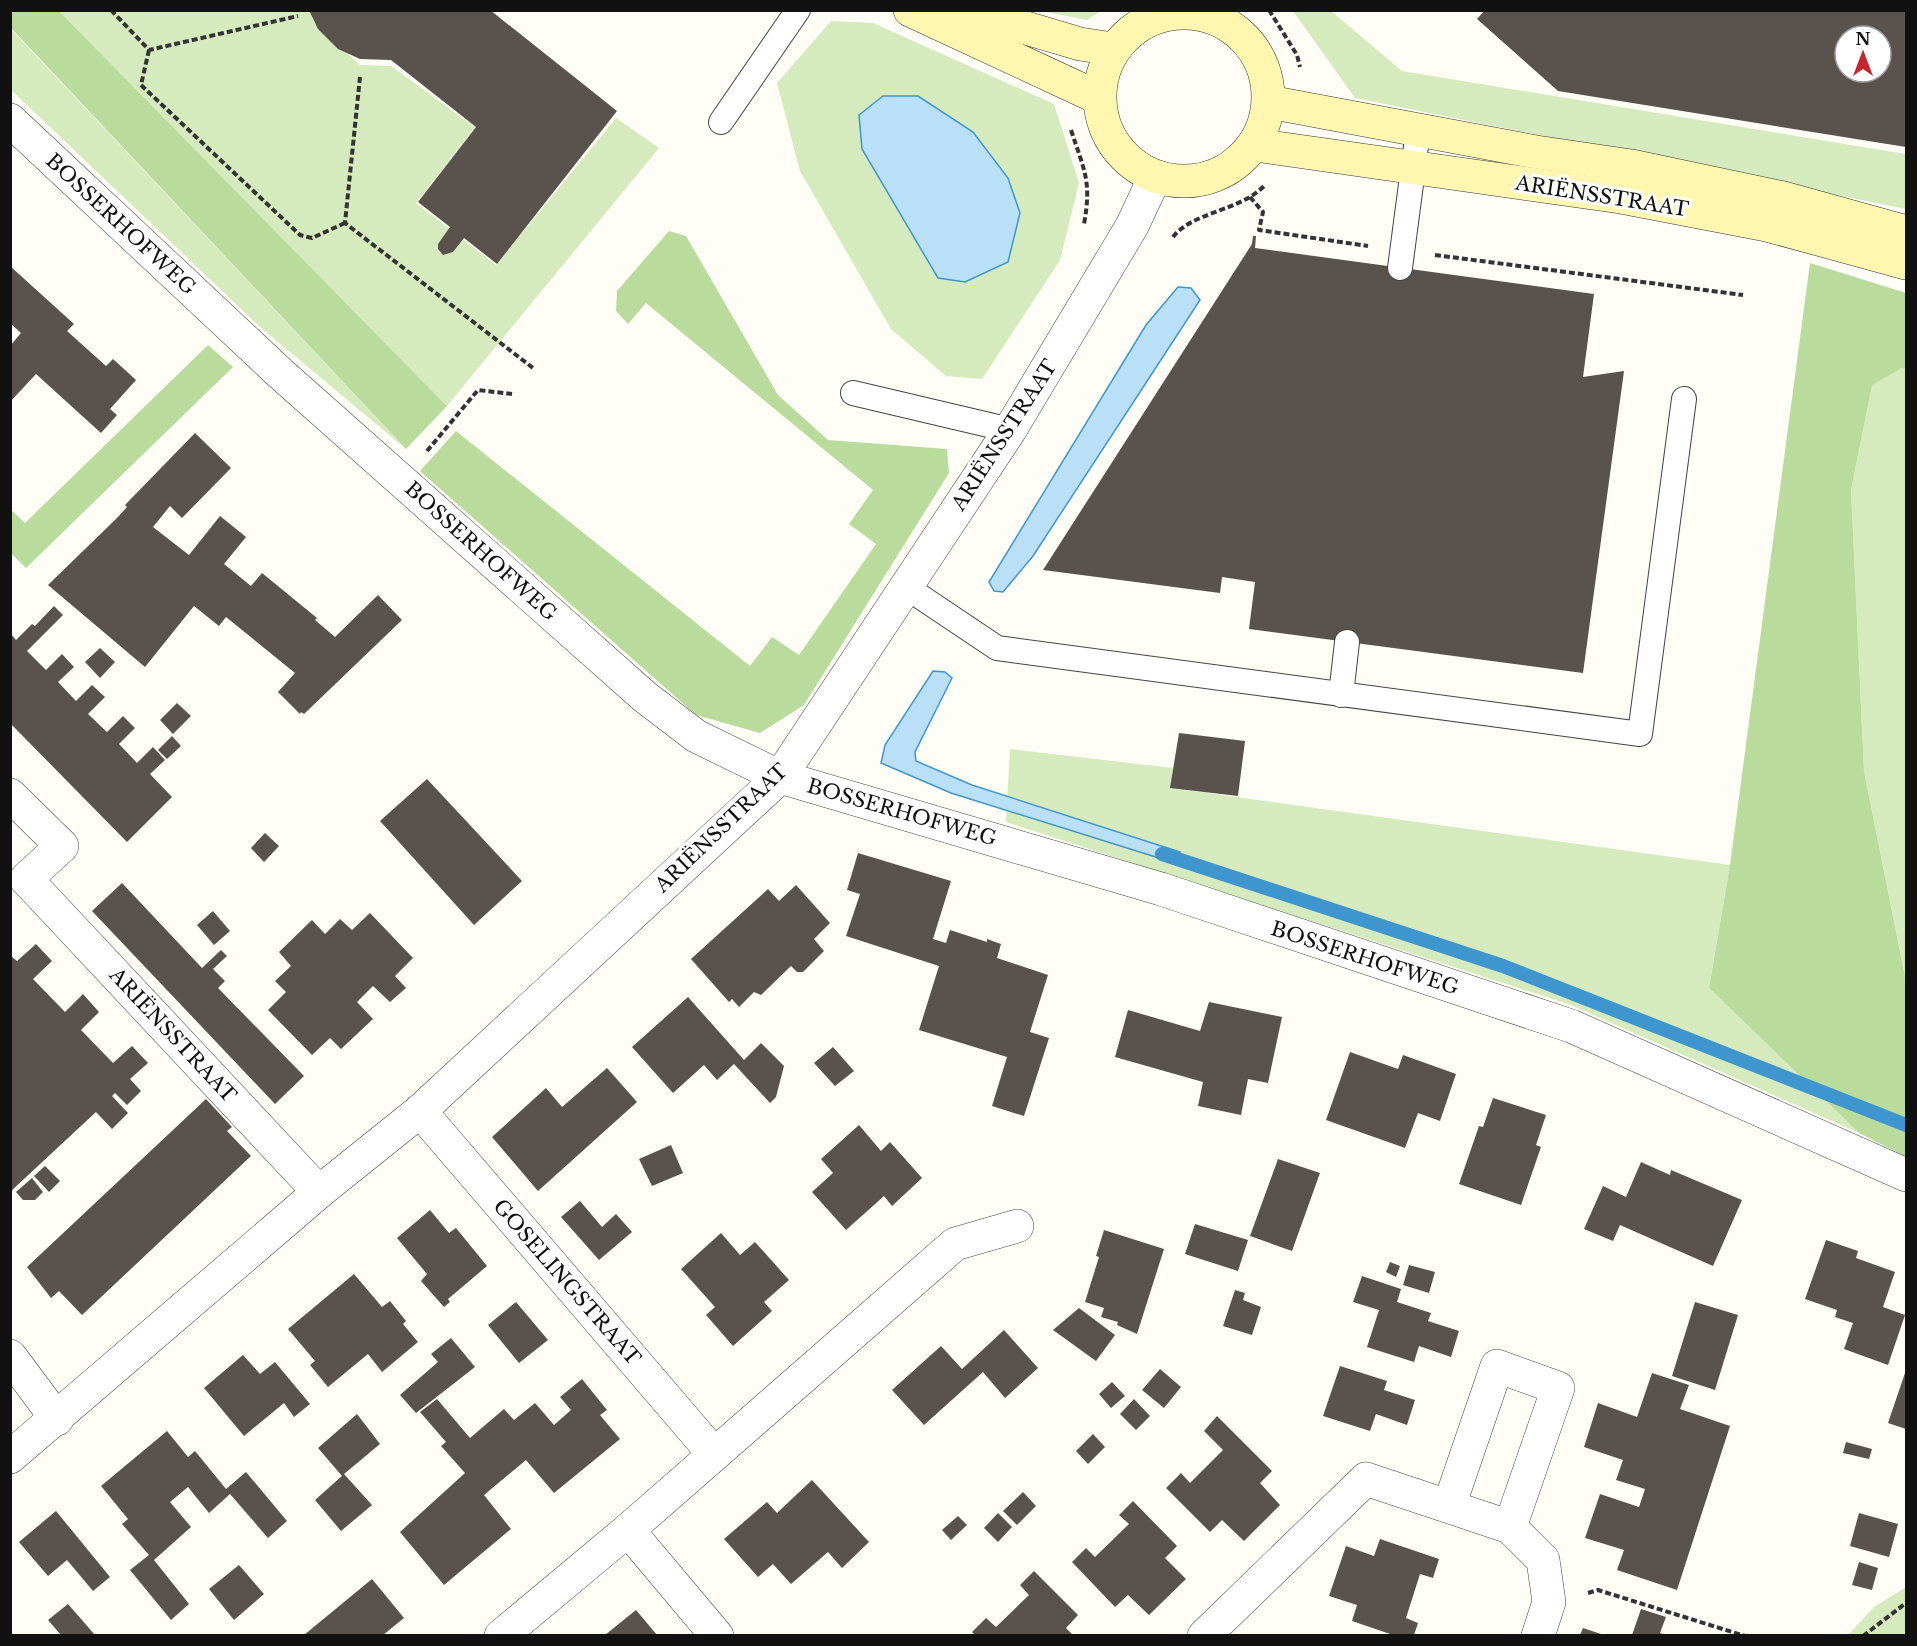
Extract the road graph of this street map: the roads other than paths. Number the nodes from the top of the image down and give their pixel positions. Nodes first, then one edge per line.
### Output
1 (798, 10) edge
2 (910, 10) edge
3 (966, 10) edge
4 (1203, 12) edge
5 (1113, 49) junction
6 (1099, 98) junction
7 (1269, 102) junction
8 (11, 121) edge
9 (721, 122) dead end
10 (1418, 131) junction
11 (1255, 145) junction
12 (1415, 167) junction
13 (1155, 177) junction
14 (1906, 232) edge
15 (1401, 259) road end
16 (1906, 263) edge
17 (853, 393) dead end
18 (1684, 399) dead end
19 (1010, 430) junction
20 (906, 587) junction
21 (1347, 642) dead end
22 (1341, 694) junction
23 (780, 777) junction
24 (10, 795) edge
25 (420, 1111) junction
26 (1906, 1175) edge
27 (319, 1192) junction
28 (1017, 1226) dead end
29 (10, 1356) edge
30 (57, 1419) junction
31 (714, 1454) junction
32 (10, 1457) edge
33 (1449, 1506) junction
34 (1510, 1527) junction
35 (628, 1530) junction
36 (501, 1635) edge
37 (717, 1635) edge
38 (1204, 1635) edge
39 (1538, 1635) edge

1 - 9 lane
2 - 6 main road
3 - 5 main road
4 - 5 main road
4 - 7 main road
5 - 6 main road
6 - 13 main road
7 - 10 main road, ARIËNSSTRAAT
7 - 11 main road
8 - 23 street, BOSSERHOFWEG
10 - 12 lane
10 - 14 main road, ARIËNSSTRAAT
11 - 12 main road, ARIËNSSTRAAT
11 - 13 main road
12 - 15 lane
12 - 16 main road, ARIËNSSTRAAT
13 - 19 street, ARIËNSSTRAAT
17 - 19 lane
18 - 22 lane
19 - 20 street, ARIËNSSTRAAT
20 - 22 lane
20 - 23 street, ARIËNSSTRAAT
21 - 22 lane
23 - 25 street, ARIËNSSTRAAT
23 - 26 street, BOSSERHOFWEG
24 - 27 street, ARIËNSSTRAAT
25 - 27 street, ARIËNSSTRAAT
25 - 31 street, GOSELINGSTRAAT
27 - 30 street, ARIËNSSTRAAT
28 - 31 street
29 - 30 street
30 - 32 street, ARIËNSSTRAAT
31 - 35 street
33 - 34 street
33 - 34 street
33 - 38 street
34 - 39 street
35 - 36 street
35 - 37 street

